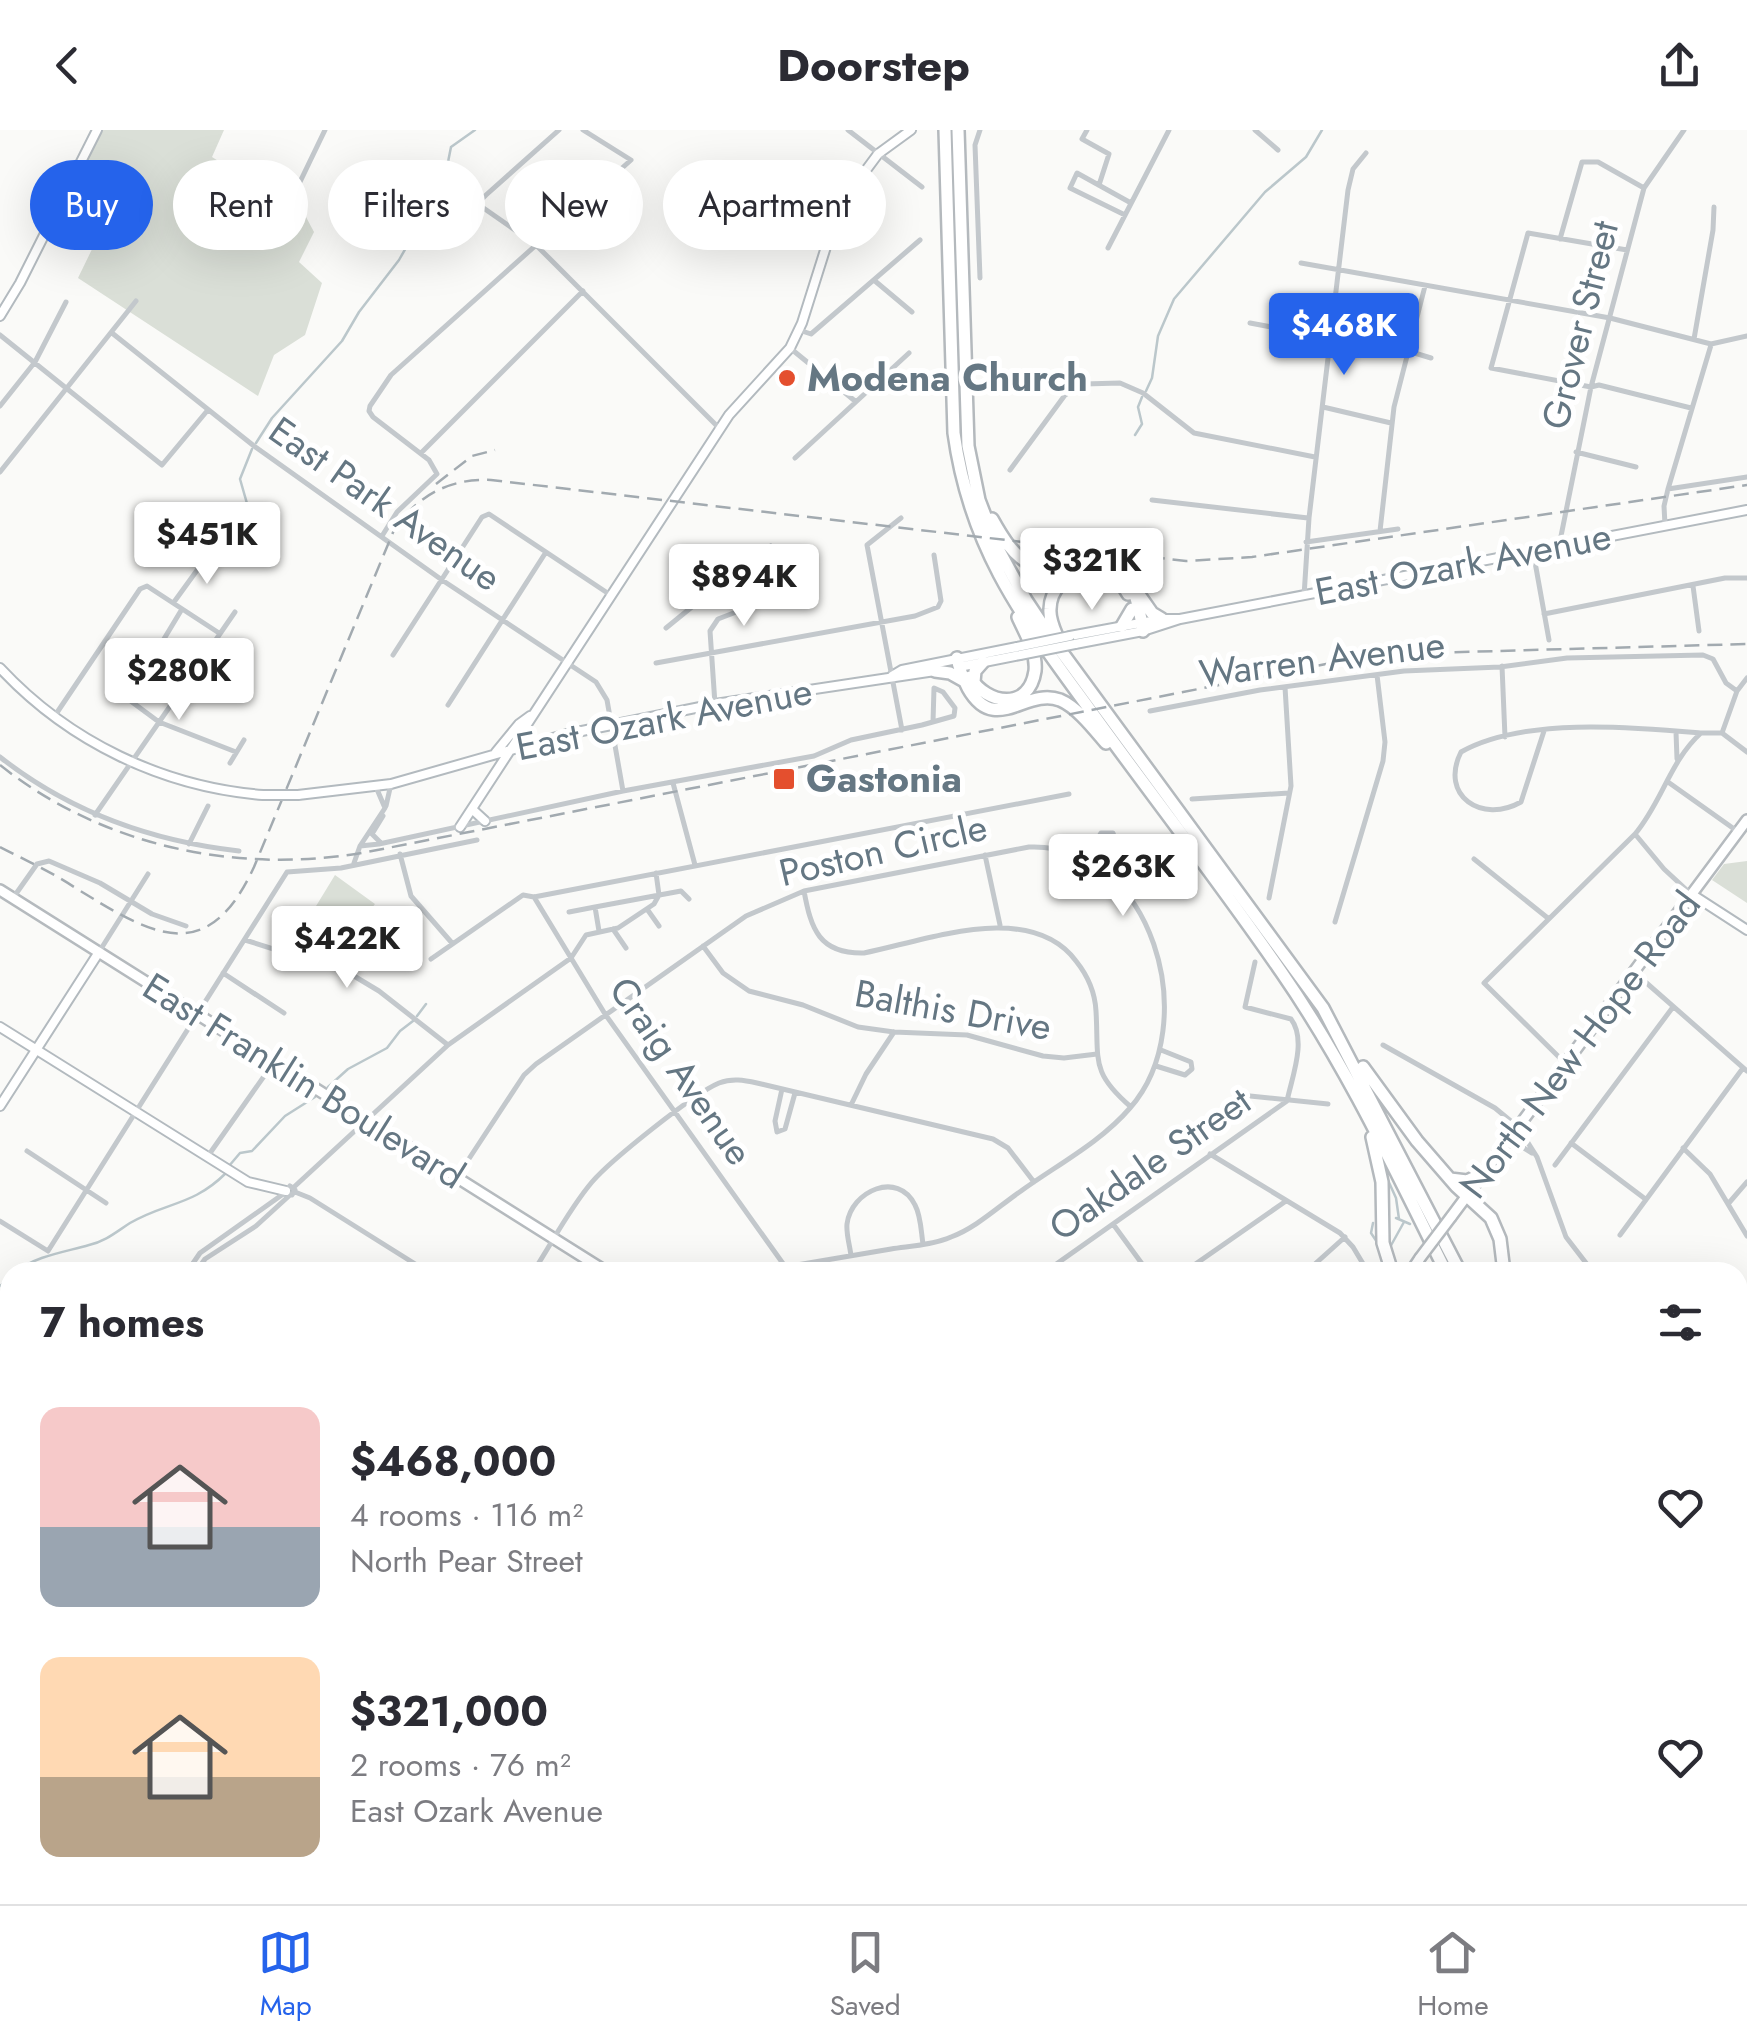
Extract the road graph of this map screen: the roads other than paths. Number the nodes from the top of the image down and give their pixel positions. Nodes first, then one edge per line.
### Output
1 (96, 130) edge
2 (325, 130) edge
3 (558, 130) edge
4 (583, 130) edge
5 (848, 130) edge
6 (911, 130) edge
7 (946, 130) edge
8 (958, 130) edge
9 (980, 130) edge
10 (1087, 130) edge
11 (1169, 130) edge
12 (1255, 130) edge
13 (1684, 130) edge
14 (1278, 150) dead end
15 (1366, 153) dead end
16 (878, 154) junction
17 (525, 160) edge
18 (631, 160) edge
19 (308, 165) edge
20 (505, 178) edge
21 (1099, 185) junction
22 (922, 187) dead end
23 (1644, 188) junction
24 (1132, 202) junction
25 (1714, 208) dead end
26 (1125, 216) junction
27 (505, 223) edge
28 (1560, 238) junction
29 (920, 240) dead end
30 (1108, 248) dead end
31 (528, 250) edge
32 (541, 250) edge
33 (1627, 250) junction
34 (1301, 263) dead end
35 (1338, 270) junction
36 (980, 278) dead end
37 (876, 280) junction
38 (1425, 286) junction
39 (583, 290) junction
40 (136, 301) dead end
41 (1510, 301) junction
42 (66, 302) dead end
43 (912, 312) dead end
44 (0, 316) edge
45 (1610, 318) junction
46 (1250, 323) dead end
47 (800, 330) junction
48 (112, 333) junction
49 (0, 335) edge
50 (1747, 336) edge
51 (1330, 338) junction
52 (1694, 339) junction
53 (1711, 344) junction
54 (790, 348) junction
55 (1408, 352) junction
56 (909, 353) dead end
57 (1431, 358) dead end
58 (35, 362) junction
59 (1591, 387) junction
60 (69, 388) junction
61 (855, 402) junction
62 (0, 406) edge
63 (1323, 407) junction
64 (1691, 408) junction
65 (207, 411) junction
66 (1391, 423) junction
67 (720, 429) junction
68 (1576, 452) junction
69 (421, 454) junction
70 (1317, 457) junction
71 (795, 458) dead end
72 (1636, 467) dead end
73 (1010, 470) dead end
74 (0, 472) edge
75 (973, 474) junction
76 (1747, 477) edge
77 (1668, 489) junction
78 (1152, 500) dead end
79 (1747, 510) edge
80 (901, 518) dead end
81 (1309, 518) junction
82 (1665, 525) junction
83 (1398, 529) dead end
84 (1380, 531) junction
85 (382, 536) junction
86 (1306, 542) junction
87 (772, 546) dead end
88 (1559, 546) junction
89 (1533, 550) junction
90 (211, 551) dead end
91 (546, 552) junction
92 (934, 556) dead end
93 (756, 570) junction
94 (1747, 578) edge
95 (442, 580) junction
96 (1131, 582) junction
97 (1693, 586) junction
98 (1006, 590) junction
99 (612, 596) junction
100 (1304, 596) junction
101 (174, 602) junction
102 (183, 608) junction
103 (1132, 610) junction
104 (235, 612) dead end
105 (1544, 614) junction
106 (1162, 619) junction
107 (1180, 619) junction
108 (504, 621) junction
109 (881, 623) junction
110 (1122, 626) junction
111 (1139, 627) junction
112 (666, 628) dead end
113 (1699, 631) dead end
114 (220, 633) junction
115 (1073, 640) junction
116 (1549, 640) dead end
117 (1018, 651) junction
118 (710, 654) junction
119 (394, 655) dead end
120 (1066, 658) junction
121 (153, 659) junction
122 (568, 662) junction
123 (961, 662) junction
124 (983, 662) junction
125 (656, 663) dead end
126 (1502, 666) junction
127 (0, 668) edge
128 (935, 671) junction
129 (1376, 675) junction
130 (892, 676) junction
131 (1747, 678) edge
132 (186, 681) junction
133 (138, 682) dead end
134 (970, 684) junction
135 (109, 685) dead end
136 (1285, 686) junction
137 (1737, 691) junction
138 (715, 704) junction
139 (448, 705) dead end
140 (1150, 711) dead end
141 (54, 717) junction
142 (526, 721) junction
143 (159, 722) junction
144 (933, 722) junction
145 (612, 724) junction
146 (902, 730) junction
147 (1544, 731) junction
148 (1676, 732) junction
149 (1701, 733) junction
150 (1722, 733) junction
151 (1504, 737) junction
152 (244, 740) dead end
153 (545, 740) junction
154 (512, 748) junction
155 (236, 752) junction
156 (1747, 752) edge
157 (495, 754) junction
158 (0, 757) edge
159 (1676, 761) junction
160 (131, 762) junction
161 (230, 763) dead end
162 (673, 782) junction
163 (1668, 782) junction
164 (391, 784) junction
165 (376, 787) junction
166 (623, 791) junction
167 (1290, 793) junction
168 (1069, 794) dead end
169 (1192, 798) dead end
170 (208, 806) dead end
171 (385, 808) junction
172 (474, 810) junction
173 (1163, 812) junction
174 (96, 815) junction
175 (1747, 820) edge
176 (485, 821) junction
177 (460, 827) junction
178 (1739, 832) junction
179 (1635, 834) junction
180 (476, 840) dead end
181 (384, 843) junction
182 (188, 844) junction
183 (360, 846) junction
184 (239, 851) dead end
185 (400, 854) junction
186 (986, 855) junction
187 (1474, 858) dead end
188 (1085, 860) junction
189 (354, 863) junction
190 (695, 865) junction
191 (1099, 868) junction
192 (656, 873) junction
193 (148, 874) dead end
194 (0, 890) edge
195 (804, 890) junction
196 (659, 895) junction
197 (1692, 895) junction
198 (534, 897) junction
199 (13, 898) junction
200 (1268, 898) dead end
201 (689, 900) dead end
202 (132, 902) junction
203 (595, 908) junction
204 (647, 909) junction
205 (569, 912) dead end
206 (1550, 920) junction
207 (1335, 922) dead end
208 (186, 926) dead end
209 (659, 926) dead end
210 (1000, 926) junction
211 (613, 929) junction
212 (1747, 930) edge
213 (599, 931) junction
214 (245, 940) junction
215 (452, 943) junction
216 (702, 946) junction
217 (626, 948) dead end
218 (100, 952) junction
219 (431, 958) dead end
220 (571, 958) junction
221 (1255, 962) dead end
222 (1634, 972) junction
223 (223, 973) junction
224 (1323, 1008) junction
225 (1673, 1008) junction
226 (284, 1012) dead end
227 (198, 1014) junction
228 (606, 1014) junction
229 (0, 1027) edge
230 (894, 1032) junction
231 (448, 1045) junction
232 (1383, 1045) dead end
233 (37, 1050) junction
234 (1161, 1050) junction
235 (1097, 1054) junction
236 (274, 1062) junction
237 (1566, 1064) junction
238 (1156, 1066) junction
239 (1745, 1070) edge
240 (782, 1089) junction
241 (795, 1092) junction
242 (1250, 1096) dead end
243 (2, 1100) edge
244 (1288, 1101) junction
245 (1328, 1104) dead end
246 (852, 1105) junction
247 (1131, 1108) junction
248 (1364, 1109) junction
249 (136, 1112) junction
250 (676, 1113) junction
251 (368, 1121) junction
252 (1518, 1127) junction
253 (1570, 1143) junction
254 (1504, 1145) junction
255 (1683, 1148) junction
256 (27, 1151) dead end
257 (1210, 1154) junction
258 (208, 1156) junction
259 (1536, 1157) junction
260 (1554, 1165) dead end
261 (1482, 1174) junction
262 (457, 1178) junction
263 (1450, 1179) junction
264 (1034, 1182) junction
265 (1747, 1182) edge
266 (87, 1190) junction
267 (290, 1191) junction
268 (1468, 1195) junction
269 (1645, 1198) junction
270 (1286, 1201) junction
271 (106, 1202) dead end
272 (1728, 1204) junction
273 (0, 1221) edge
274 (1113, 1224) junction
275 (1620, 1234) dead end
276 (1747, 1236) edge
277 (1345, 1237) junction
278 (554, 1239) junction
279 (1384, 1240) junction
280 (923, 1244) junction
281 (851, 1256) junction
282 (194, 1262) edge
283 (203, 1262) edge
284 (412, 1262) edge
285 (539, 1262) edge
286 (590, 1262) edge
287 (779, 1262) edge
288 (825, 1262) edge
289 (1059, 1262) edge
290 (1141, 1262) edge
291 (1198, 1262) edge
292 (1317, 1262) edge
293 (1361, 1262) edge
294 (1390, 1262) edge
295 (1400, 1262) edge
296 (1416, 1262) edge
297 (1441, 1262) edge
298 (1455, 1262) edge
299 (1502, 1262) edge
300 (1585, 1262) edge

1 - 44 main road
2 - 19 street
3 - 17 street
4 - 18 street
5 - 16 street
6 - 16 main road
7 - 98 highway
8 - 75 highway
9 - 36 street
10 - 21 street
11 - 24 street
12 - 14 street
13 - 23 street, Grover Street
15 - 35 street
16 - 22 street
16 - 47 main road
20 - 27 street
21 - 24 street
21 - 26 street
23 - 28 street
23 - 33 street, Grover Street
24 - 26 street
25 - 52 street
26 - 30 street
28 - 33 street
28 - 41 street
29 - 37 street
31 - 69 street
32 - 39 street
33 - 45 street, Grover Street
34 - 35 street
35 - 38 street
35 - 51 street
37 - 43 street
37 - 47 street
38 - 41 street
38 - 55 street
39 - 67 street
39 - 69 street
40 - 48 street
41 - 45 street
41 - 59 street
42 - 58 street
45 - 52 street
45 - 59 street, Grover Street
46 - 51 street
47 - 54 main road
48 - 60 street
48 - 65 street, East Park Avenue
49 - 58 street
50 - 53 street
51 - 63 street
52 - 53 street
53 - 64 street
54 - 61 street
54 - 67 main road
55 - 57 street
55 - 66 street
56 - 61 street
58 - 60 street
58 - 62 street
59 - 64 street
59 - 68 street, Grover Street
60 - 65 street
60 - 74 street
61 - 71 street
63 - 66 street
63 - 70 street
64 - 77 street
65 - 85 street, East Park Avenue
66 - 84 street
67 - 99 main road
68 - 72 street
68 - 88 street, Grover Street
69 - 85 street
70 - 73 street
70 - 81 street
75 - 96 highway
75 - 120 highway
76 - 77 street
77 - 82 street
78 - 81 street
79 - 82 main road, East Ozark Avenue
80 - 109 street
81 - 86 street
82 - 88 main road, East Ozark Avenue
83 - 84 street
84 - 86 street
85 - 95 street, East Park Avenue
86 - 100 street
87 - 93 street
88 - 89 main road, East Ozark Avenue
89 - 100 main road, East Ozark Avenue
89 - 105 street
90 - 101 street
91 - 95 street
91 - 99 street
91 - 108 street
92 - 109 street
93 - 112 street
93 - 118 street
94 - 97 street
95 - 108 street, East Park Avenue
95 - 119 street
96 - 106 highway
96 - 111 highway
97 - 105 street
97 - 113 street
98 - 134 highway
98 - 173 highway
99 - 122 main road
100 - 107 main road, East Ozark Avenue
101 - 102 street
101 - 141 street
102 - 114 street
102 - 121 street
103 - 110 highway
103 - 111 highway
103 - 120 highway
104 - 114 street
105 - 116 street
106 - 107 main road, East Ozark Avenue
106 - 111 main road, East Ozark Avenue
107 - 111 main road, East Ozark Avenue
108 - 122 street, East Park Avenue
108 - 139 street
109 - 118 street
109 - 130 street
110 - 111 main road, East Ozark Avenue
110 - 115 main road, East Ozark Avenue
111 - 115 main road, East Ozark Avenue
114 - 132 street
115 - 117 main road, East Ozark Avenue, bridge
117 - 123 main road, East Ozark Avenue
117 - 124 main road, East Ozark Avenue
118 - 125 street
118 - 138 street
120 - 224 highway
121 - 132 street
121 - 133 street
122 - 142 main road
122 - 145 street, East Park Avenue
123 - 124 main road, East Ozark Avenue
123 - 128 main road, East Ozark Avenue
123 - 130 main road, East Ozark Avenue
123 - 134 highway
124 - 134 highway
126 - 129 street, Warren Avenue
126 - 137 street, Warren Avenue
126 - 151 street
127 - 141 main road, East Ozark Avenue
128 - 130 main road, East Ozark Avenue
128 - 134 highway
129 - 136 street, Warren Avenue
129 - 207 street
130 - 138 main road, East Ozark Avenue
130 - 146 street
131 - 137 street
132 - 143 street
134 - 173 highway
135 - 143 street
136 - 140 street, Warren Avenue
136 - 167 street
137 - 150 street
138 - 145 main road, East Ozark Avenue
141 - 160 main road, East Ozark Avenue
142 - 153 main road
142 - 154 main road
142 - 157 main road
143 - 155 street
143 - 160 street
144 - 144 street
144 - 146 street
145 - 153 main road, East Ozark Avenue
145 - 166 street, East Park Avenue
146 - 162 street
147 - 148 street
147 - 151 street
147 - 151 street
148 - 149 street
148 - 159 street
149 - 150 street
149 - 159 street
150 - 156 street
152 - 155 street
153 - 154 main road, East Ozark Avenue
154 - 157 main road, East Ozark Avenue
154 - 172 main road
155 - 161 street
157 - 164 main road, East Ozark Avenue
158 - 174 street
159 - 163 street
160 - 165 main road, East Ozark Avenue, bridge
160 - 174 street
162 - 166 street
162 - 190 street
163 - 178 street
163 - 179 street
164 - 165 main road, East Ozark Avenue
164 - 171 street
165 - 171 street
166 - 176 street
167 - 169 street
167 - 200 street
168 - 190 street
170 - 182 street
171 - 181 street
171 - 183 street
172 - 176 main road
172 - 177 main road
173 - 248 highway
174 - 182 street
175 - 178 main road, North New Hope Road
176 - 177 street
177 - 181 street
178 - 197 main road, North New Hope Road
179 - 197 street
179 - 206 street
180 - 185 street
181 - 183 street
182 - 184 street
183 - 189 street
185 - 189 street
185 - 215 street
186 - 188 street, Poston Circle
186 - 195 street, Poston Circle
186 - 210 street
187 - 206 street
188 - 191 street, Poston Circle
188 - 191 street
189 - 214 street
190 - 192 street
191 - 234 street, Poston Circle
192 - 196 street
192 - 198 street
193 - 202 street
194 - 199 main road, East Franklin Boulevard
195 - 210 street
195 - 216 street, Poston Circle
196 - 201 street
196 - 203 street
196 - 204 street
197 - 212 main road
197 - 222 main road, North New Hope Road
198 - 215 street
198 - 220 street, Craig Avenue
199 - 202 street
199 - 218 main road, East Franklin Boulevard
202 - 208 street
202 - 218 street
203 - 205 street
203 - 213 street
204 - 209 street
204 - 211 street
206 - 237 street
210 - 235 street
211 - 213 street
211 - 217 street
213 - 220 street
214 - 223 street
214 - 231 street
215 - 219 street
216 - 228 street, Poston Circle
216 - 230 street, Balthis Drive
218 - 227 main road, East Franklin Boulevard
218 - 233 main road
220 - 228 street, Craig Avenue
220 - 231 street
221 - 244 street
222 - 225 street
222 - 237 main road, North New Hope Road
223 - 226 street
223 - 227 street
224 - 263 highway
224 - 298 highway
225 - 239 street
225 - 253 street
227 - 236 main road, East Franklin Boulevard
227 - 249 street
228 - 250 street, Craig Avenue
228 - 262 street, Poston Circle
229 - 233 main road
230 - 235 street, Balthis Drive
230 - 246 street
231 - 251 street
232 - 252 street
233 - 243 main road
233 - 249 main road
234 - 238 street, Poston Circle
234 - 238 street
235 - 247 street
236 - 251 main road, East Franklin Boulevard
236 - 258 street
237 - 252 main road, North New Hope Road
238 - 247 street, Poston Circle
239 - 255 street
240 - 241 street
240 - 241 street
240 - 250 street
241 - 246 street
242 - 244 street
244 - 245 street
244 - 257 street, Oakdale Street
246 - 264 street
247 - 264 street, Poston Circle
248 - 279 highway
248 - 297 highway
249 - 258 main road
249 - 266 street
250 - 278 street
250 - 287 street, Craig Avenue
251 - 262 main road, East Franklin Boulevard
251 - 267 street
252 - 254 main road, North New Hope Road
252 - 259 street
253 - 260 street
253 - 269 street
254 - 259 street
254 - 261 main road, North New Hope Road
255 - 269 street
255 - 272 street
256 - 266 street
257 - 270 street
257 - 274 street, Oakdale Street
258 - 267 main road
259 - 300 street
261 - 263 highway
261 - 268 main road, North New Hope Road
262 - 278 main road, East Franklin Boulevard
263 - 268 highway
264 - 280 street, Poston Circle
265 - 272 street
266 - 271 street
266 - 273 street
267 - 282 street
267 - 283 street
267 - 284 street
268 - 296 main road, North New Hope Road, bridge
268 - 299 highway
269 - 275 street
270 - 277 street
270 - 291 street
272 - 276 street
274 - 289 street, Oakdale Street
274 - 290 street
277 - 292 street
277 - 293 street
278 - 285 street
278 - 286 main road, East Franklin Boulevard
279 - 294 highway
279 - 295 highway
280 - 281 street, Poston Circle
280 - 281 street
281 - 288 street, Poston Circle

